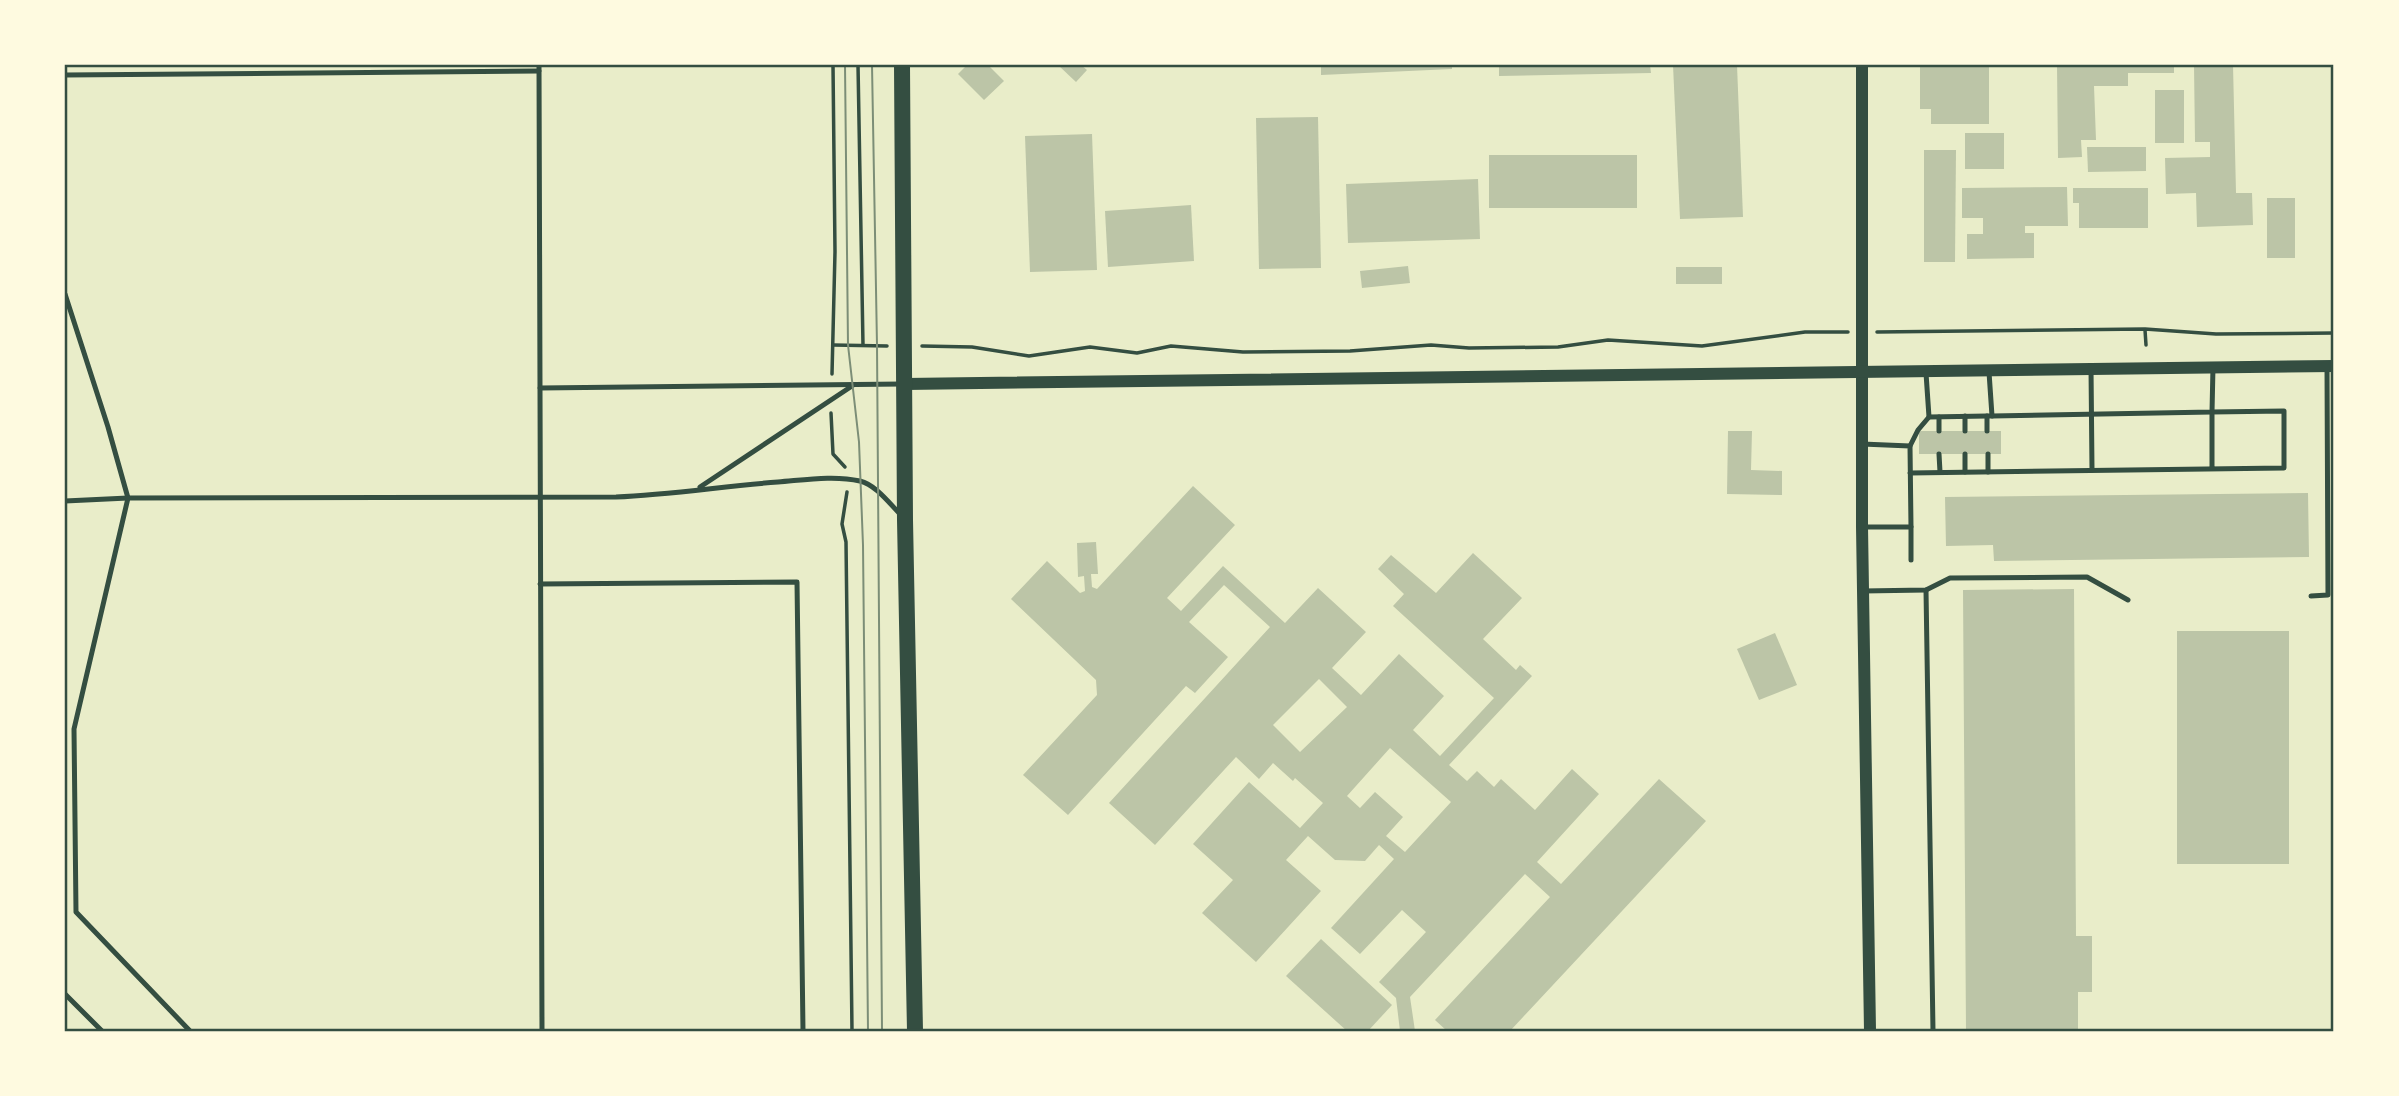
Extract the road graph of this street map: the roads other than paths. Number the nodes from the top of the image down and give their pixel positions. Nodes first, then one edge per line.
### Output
1 (902, 65) edge
2 (1862, 65) edge
3 (540, 68) edge
4 (65, 75) edge
5 (65, 294) edge
6 (2331, 366) edge
7 (2213, 367) junction
8 (2091, 368) junction
9 (1989, 369) junction
10 (1925, 370) junction
11 (1861, 371) junction
12 (905, 384) junction
13 (852, 386) junction
14 (540, 388) junction
15 (2212, 412) junction
16 (2091, 415) junction
17 (1965, 416) junction
18 (1990, 416) junction
19 (1929, 417) junction
20 (1939, 417) junction
21 (1939, 431) dead end
22 (1965, 431) dead end
23 (1987, 431) dead end
24 (1862, 444) junction
25 (1910, 446) junction
26 (1939, 454) dead end
27 (1965, 454) dead end
28 (1988, 454) dead end
29 (2212, 469) junction
30 (2092, 470) junction
31 (1940, 472) junction
32 (1965, 472) junction
33 (1988, 472) junction
34 (1910, 473) junction
35 (698, 488) junction
36 (539, 496) junction
37 (128, 498) junction
38 (65, 501) edge
39 (905, 520) junction
40 (1862, 527) junction
41 (1911, 527) junction
42 (1911, 560) dead end
43 (540, 584) junction
44 (1926, 590) junction
45 (1863, 591) junction
46 (2311, 596) dead end
47 (2128, 600) dead end
48 (65, 994) edge
49 (102, 1031) edge
50 (190, 1031) edge
51 (542, 1031) edge
52 (803, 1031) edge
53 (915, 1031) edge
54 (1870, 1031) edge
55 (1933, 1031) edge

1 - 12 main road
2 - 11 street
3 - 4 lane
3 - 14 lane
5 - 37 lane
6 - 7 street
6 - 46 lane
7 - 8 street
7 - 15 lane
8 - 9 street
8 - 16 lane
9 - 10 street
9 - 18 lane
10 - 11 street
10 - 19 lane
11 - 12 street
11 - 24 street
12 - 13 lane
12 - 39 main road
13 - 14 lane
13 - 35 lane
14 - 36 lane
15 - 16 lane
15 - 29 lane
15 - 29 lane
16 - 18 lane
16 - 30 lane
17 - 18 lane
17 - 20 lane
17 - 22 lane
18 - 23 lane
19 - 20 lane
19 - 25 lane
20 - 21 lane
24 - 25 lane
24 - 40 street
25 - 34 lane
26 - 31 lane
27 - 32 lane
28 - 33 lane
29 - 30 lane
30 - 33 lane
31 - 32 lane
31 - 34 lane
32 - 33 lane
34 - 41 lane
35 - 36 lane
35 - 39 lane
36 - 37 lane
36 - 43 lane
37 - 38 lane
37 - 50 lane
39 - 53 main road
40 - 41 lane
40 - 45 street
41 - 42 lane
43 - 51 lane
43 - 52 lane
44 - 45 lane
44 - 47 lane
44 - 55 lane
45 - 54 street
48 - 49 lane

